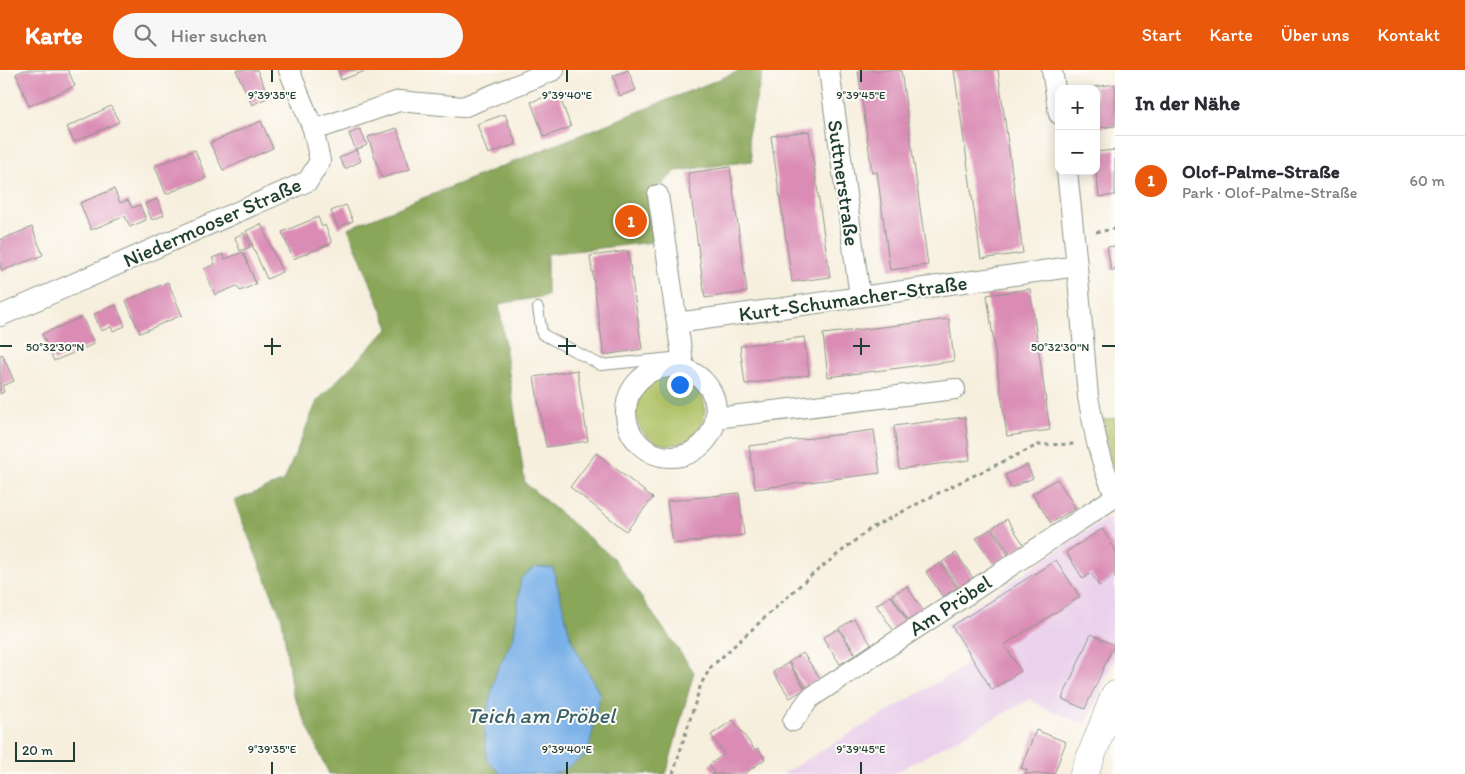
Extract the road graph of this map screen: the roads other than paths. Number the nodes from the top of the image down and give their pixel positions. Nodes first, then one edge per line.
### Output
1 (289, 70) edge
2 (554, 70) edge
3 (829, 70) edge
4 (1052, 70) edge
5 (1055, 89) edge
6 (313, 128) junction
7 (1067, 175) edge
8 (658, 195) dead end
9 (1077, 266) junction
10 (860, 297) junction
11 (538, 308) dead end
12 (0, 316) edge
13 (676, 322) junction
14 (683, 363) junction
15 (955, 390) dead end
16 (715, 418) junction
17 (1115, 496) edge
18 (1115, 695) edge
19 (793, 721) dead end
20 (1084, 774) edge

1 - 6 street, Niedermooser Straße
2 - 6 street
3 - 10 street, Suttnerstraße
4 - 5 street
6 - 12 street, Niedermooser Straße
7 - 9 street
8 - 13 street
9 - 10 street, Kurt-Schumacher-Straße
9 - 17 street
10 - 13 street, Kurt-Schumacher-Straße
11 - 14 lane
13 - 14 street
14 - 16 street
14 - 16 street
15 - 16 street
17 - 19 street, Am Pröbel
18 - 20 street

